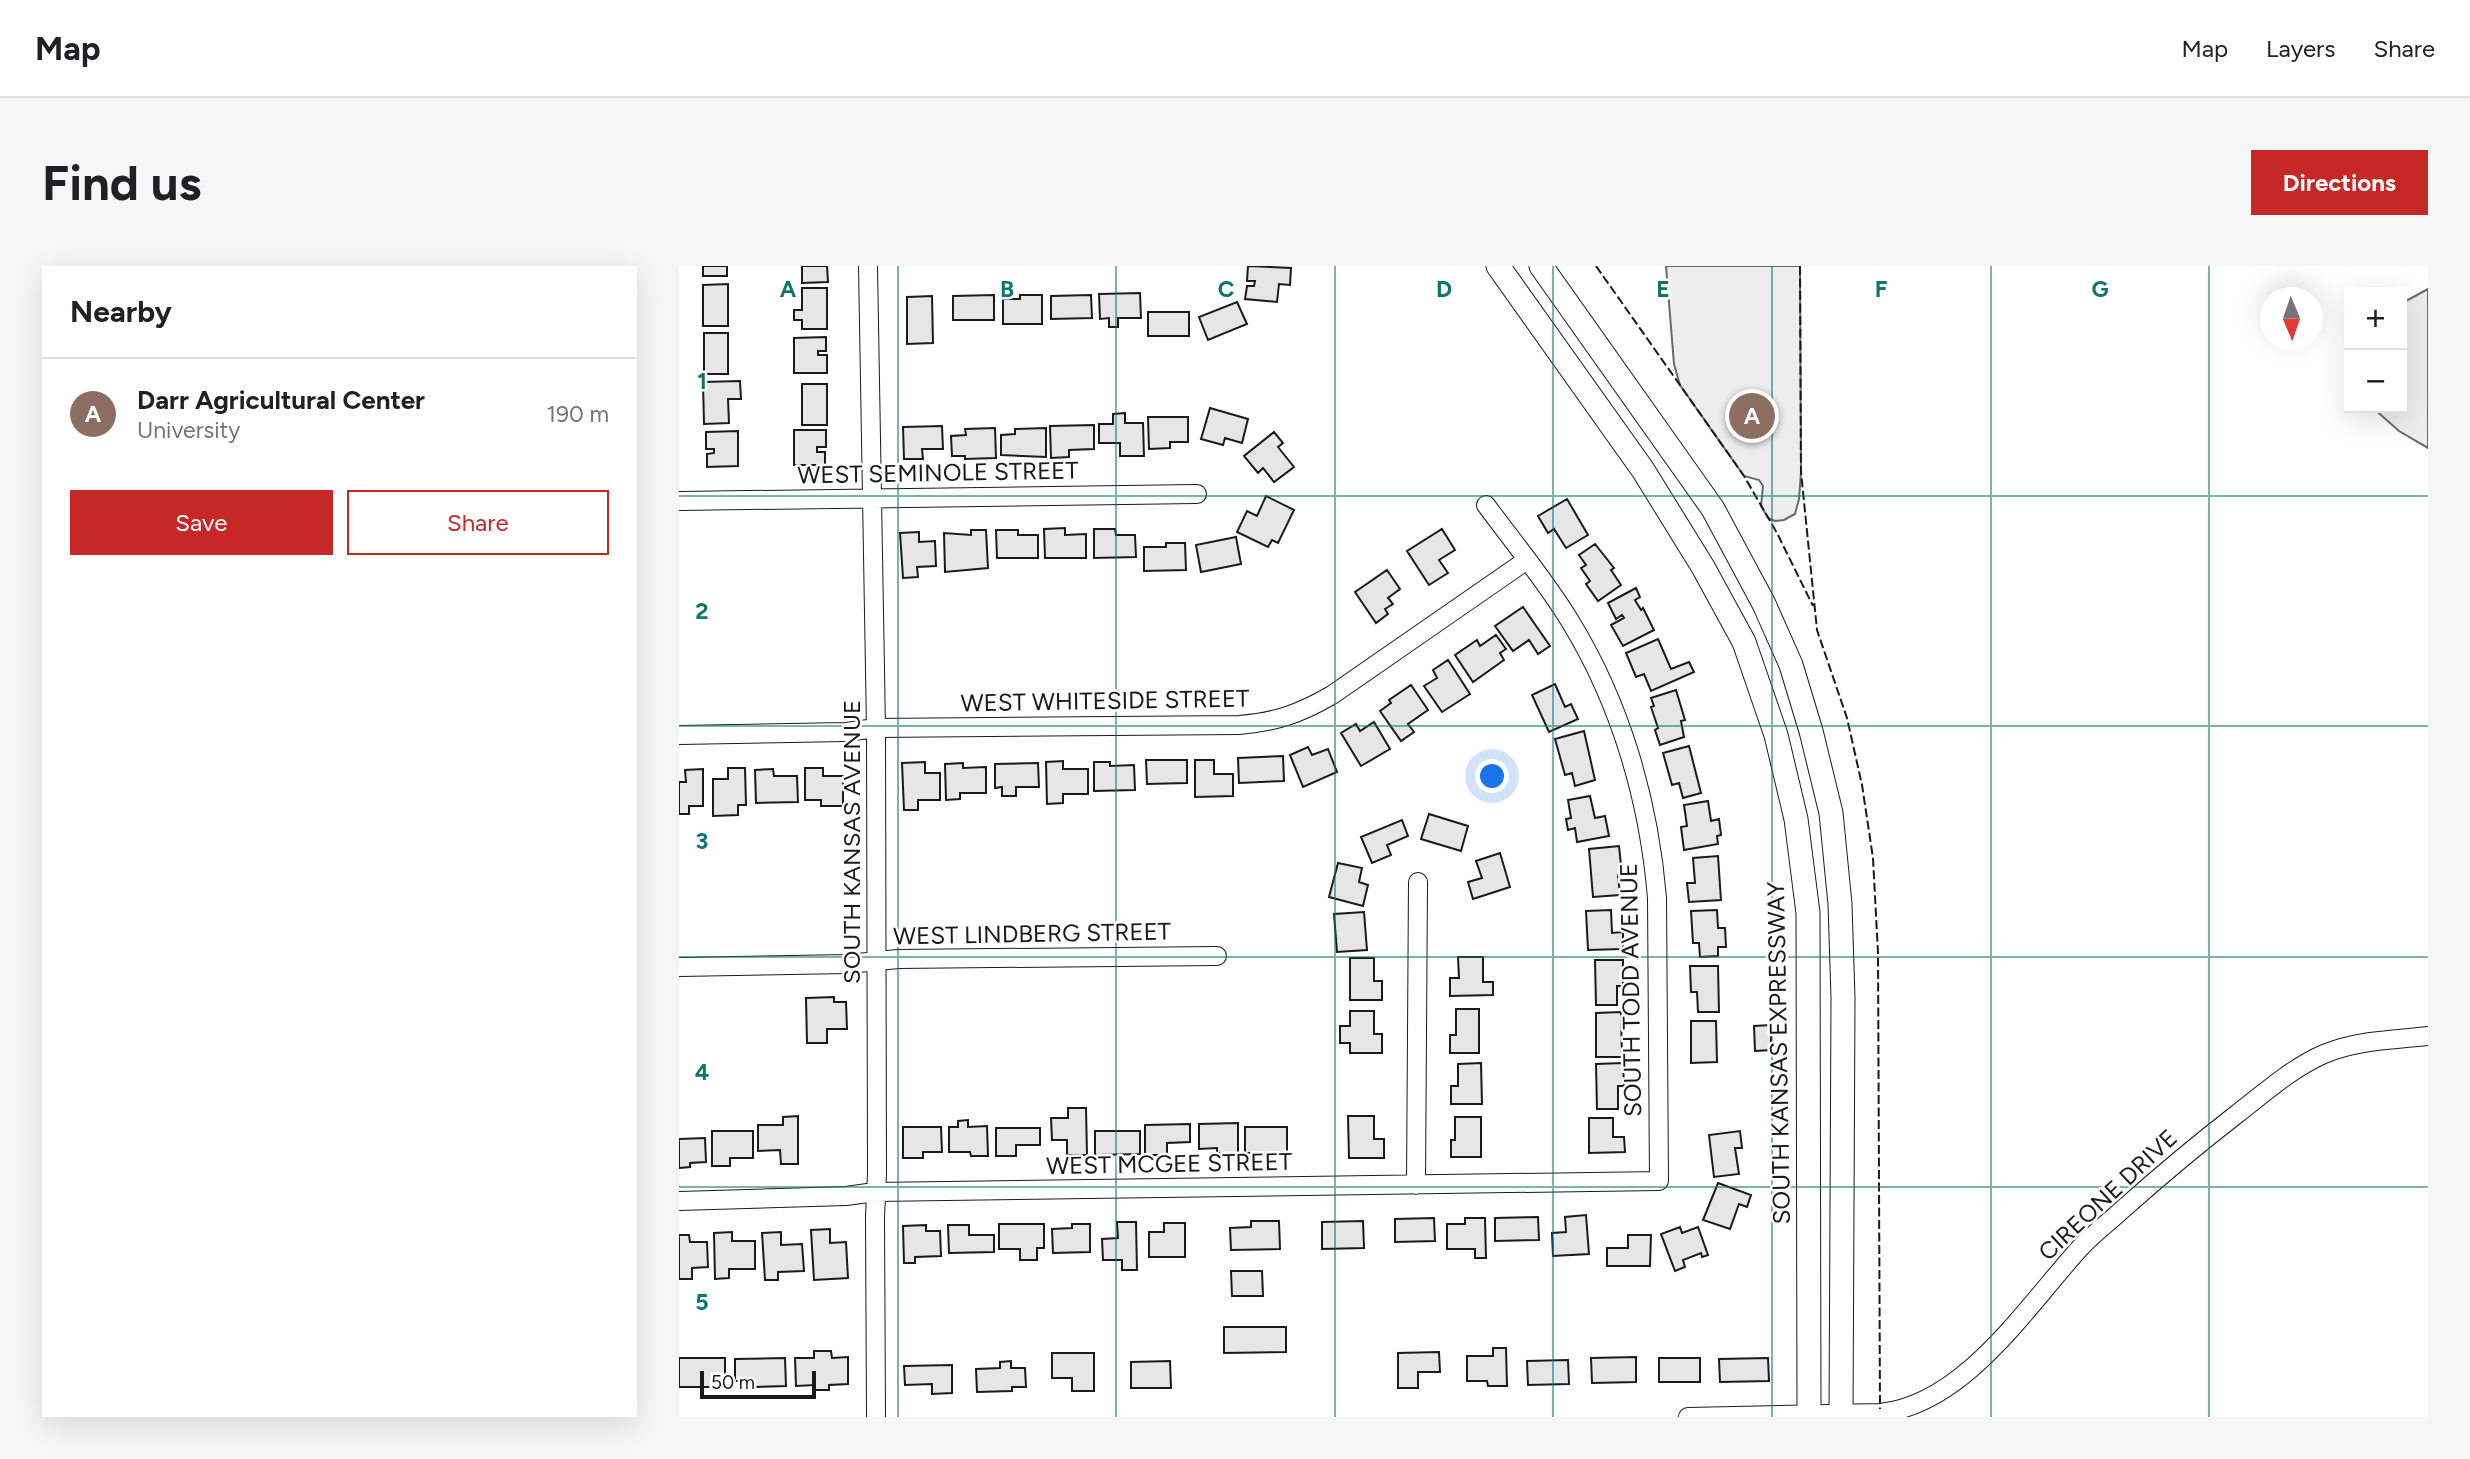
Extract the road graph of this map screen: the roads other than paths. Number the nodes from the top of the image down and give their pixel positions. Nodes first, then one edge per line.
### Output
1 (868, 266) edge
2 (1498, 266) edge
3 (1541, 266) edge
4 (1197, 494) dead end
5 (872, 499) junction
6 (679, 501) edge
7 (1486, 505) dead end
8 (1527, 560) junction
9 (876, 728) junction
10 (679, 735) edge
11 (1417, 882) dead end
12 (1217, 956) dead end
13 (876, 961) junction
14 (679, 967) edge
15 (2428, 1036) edge
16 (1659, 1181) joint
17 (1416, 1185) junction
18 (875, 1192) junction
19 (679, 1201) edge
20 (1809, 1416) edge
21 (1841, 1416) edge
22 (876, 1417) edge
23 (1688, 1417) edge

1 - 5 street, SOUTH KANSAS AVENUE
2 - 20 main road, SOUTH KANSAS EXPRESSWAY
3 - 21 main road
4 - 5 street, WEST SEMINOLE STREET
5 - 6 street, WEST SEMINOLE STREET
5 - 9 street, SOUTH KANSAS AVENUE
7 - 8 street, SOUTH TODD AVENUE
8 - 9 street, WEST WHITESIDE STREET
8 - 16 street, SOUTH TODD AVENUE
9 - 10 street, WEST WHITESIDE STREET
9 - 13 street, SOUTH KANSAS AVENUE
11 - 17 street
12 - 13 street, WEST LINDBERG STREET
13 - 14 street, WEST LINDBERG STREET
13 - 18 street, SOUTH KANSAS AVENUE
15 - 21 street, CIREONE DRIVE
16 - 17 street, WEST MCGEE STREET
17 - 18 street, WEST MCGEE STREET
18 - 19 street, WEST MCGEE STREET
18 - 22 street, SOUTH KANSAS AVENUE
20 - 21 street, CIREONE DRIVE
20 - 23 street, CIREONE DRIVE

